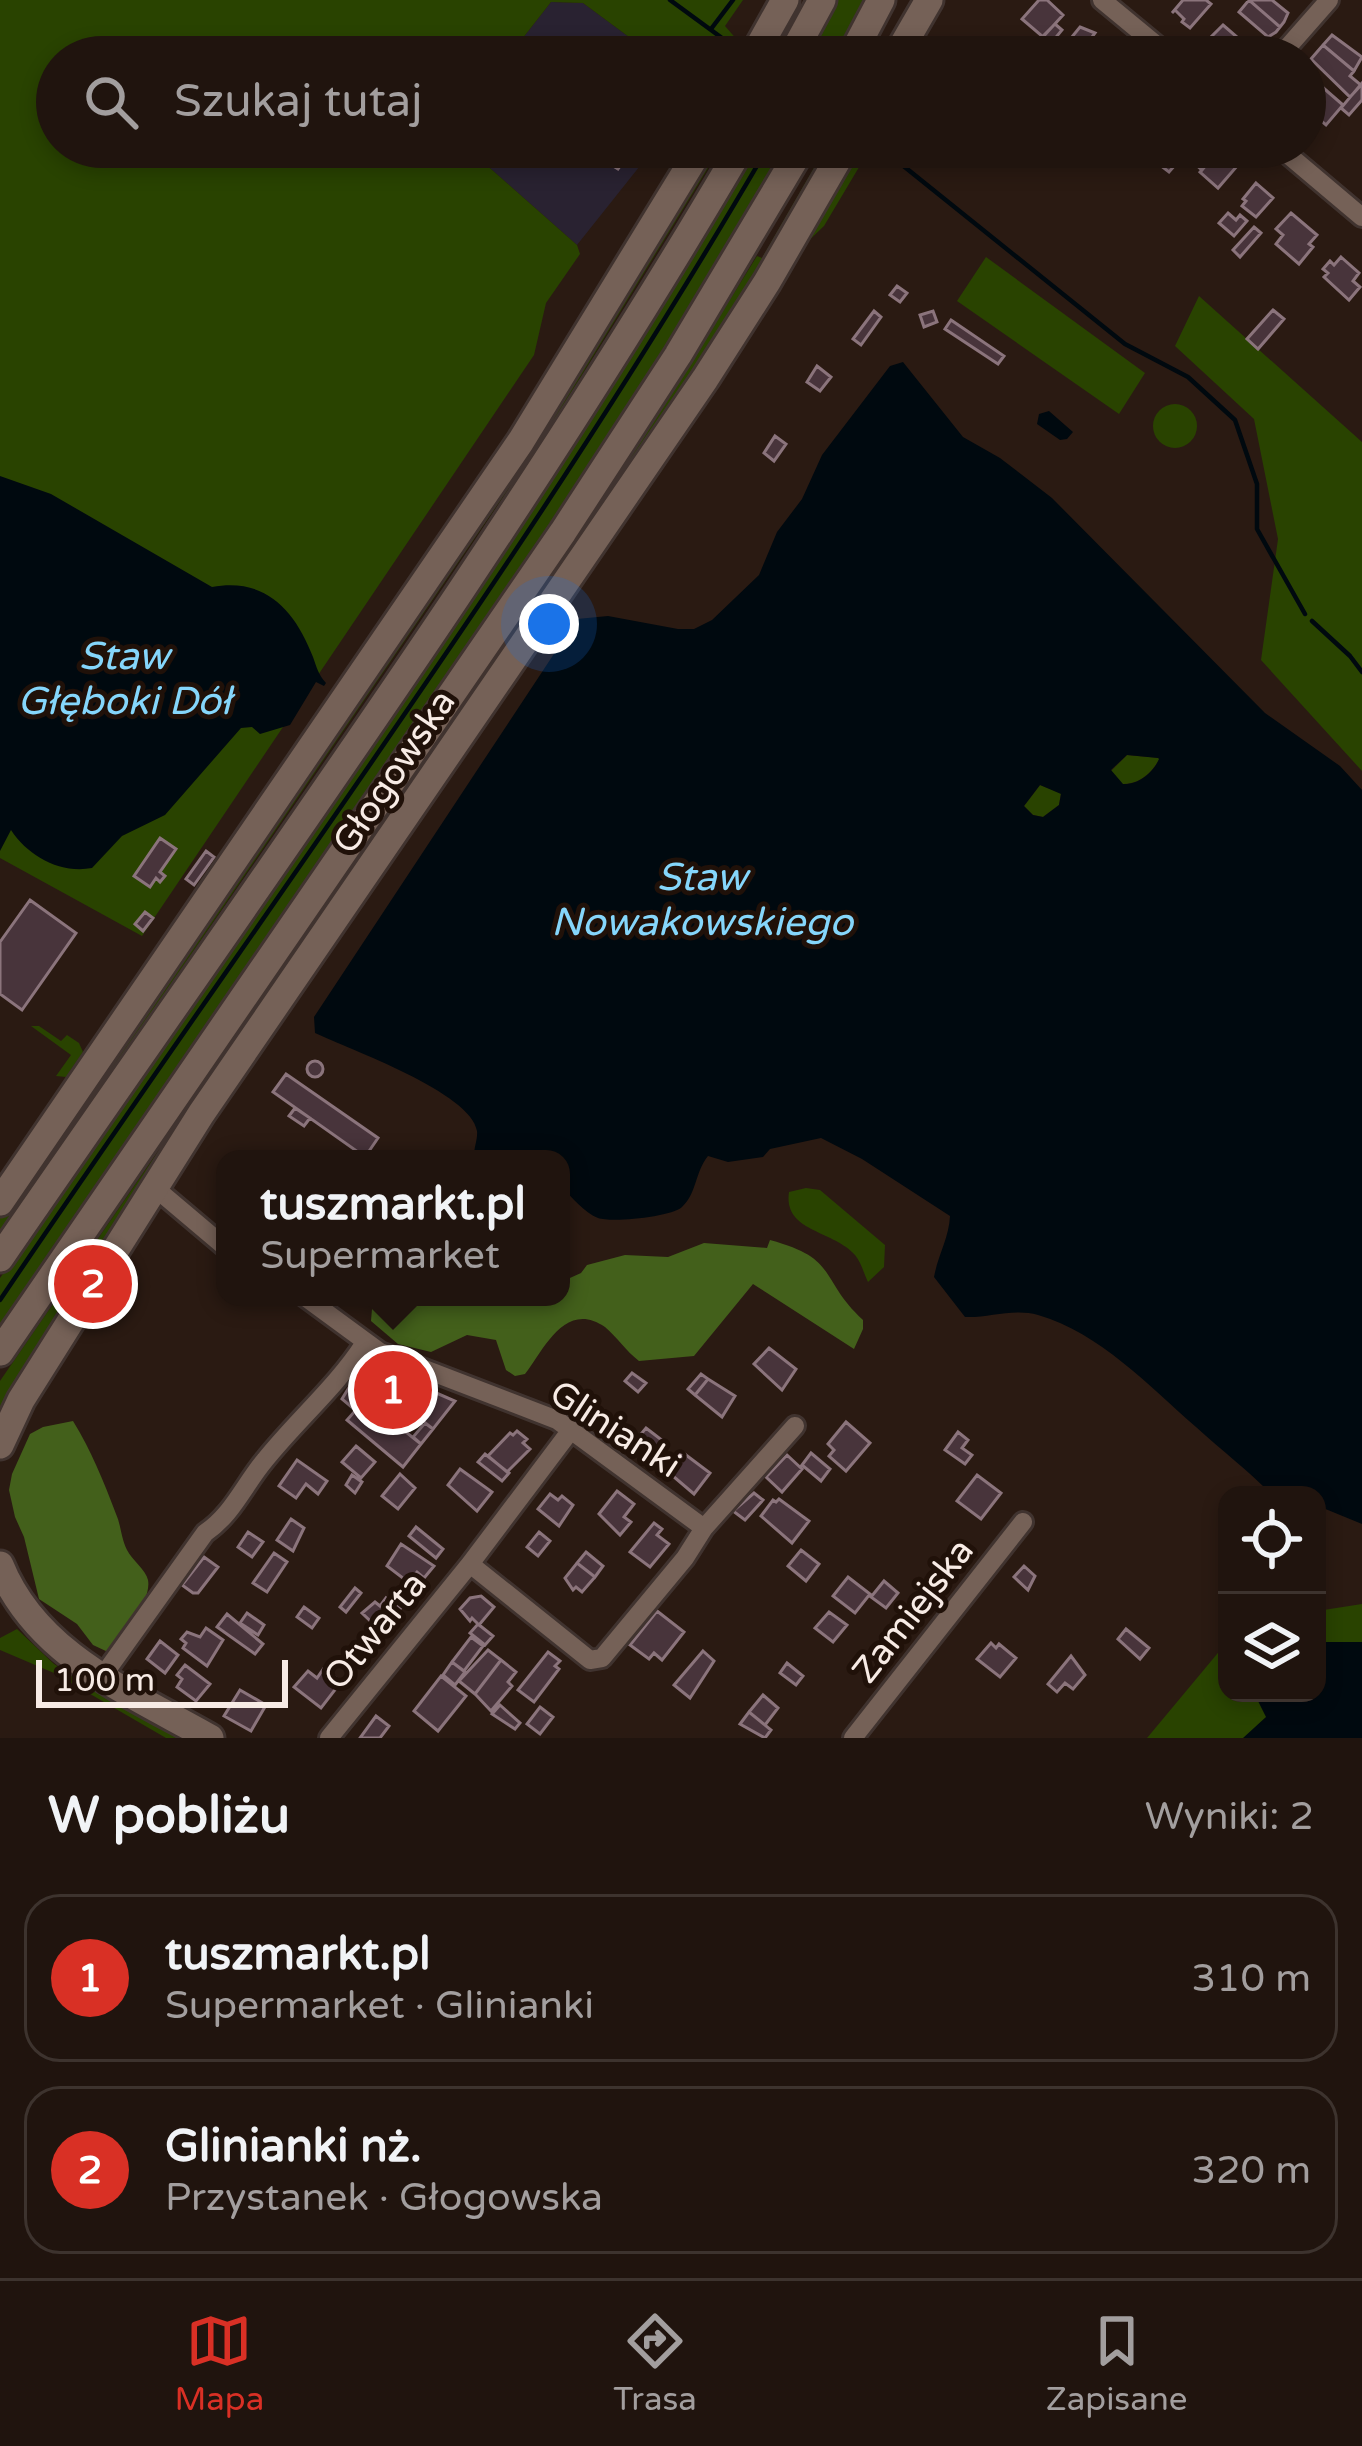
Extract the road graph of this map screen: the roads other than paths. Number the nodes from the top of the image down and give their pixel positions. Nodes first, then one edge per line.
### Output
1 (785, 0) edge
2 (822, 0) edge
3 (881, 0) edge
4 (929, 0) edge
5 (1102, 0) edge
6 (1329, 0) edge
7 (765, 36) edge
8 (802, 36) edge
9 (861, 36) edge
10 (908, 36) edge
11 (1146, 36) edge
12 (1298, 36) edge
13 (688, 168) edge
14 (728, 168) edge
15 (790, 168) edge
16 (832, 168) edge
17 (1304, 168) edge
18 (1362, 217) edge
19 (154, 1187) junction
20 (0, 1202) edge
21 (216, 1239) edge
22 (0, 1258) edge
23 (316, 1306) edge
24 (364, 1344) junction
25 (0, 1352) edge
26 (795, 1426) dead end
27 (571, 1430) junction
28 (1, 1441) edge
29 (1023, 1522) dead end
30 (704, 1528) junction
31 (470, 1564) junction
32 (0, 1565) edge
33 (103, 1677) junction
34 (210, 1738) edge
35 (329, 1738) edge
36 (853, 1738) edge

1 - 7 street
2 - 8 street
3 - 9 street
4 - 10 street
5 - 11 street
6 - 12 street
13 - 20 street
14 - 22 street, Głogowska
15 - 25 street, Głogowska
16 - 19 street, Głogowska
17 - 18 street
19 - 21 street
19 - 28 street, Głogowska
23 - 24 street, Glinianki
24 - 27 street, Glinianki
24 - 33 street
26 - 30 street
27 - 30 street, Glinianki
27 - 31 street, Otwarta
29 - 36 street, Zamiejska
30 - 31 street, Otwarta
31 - 35 street, Otwarta
32 - 33 street
33 - 34 street

